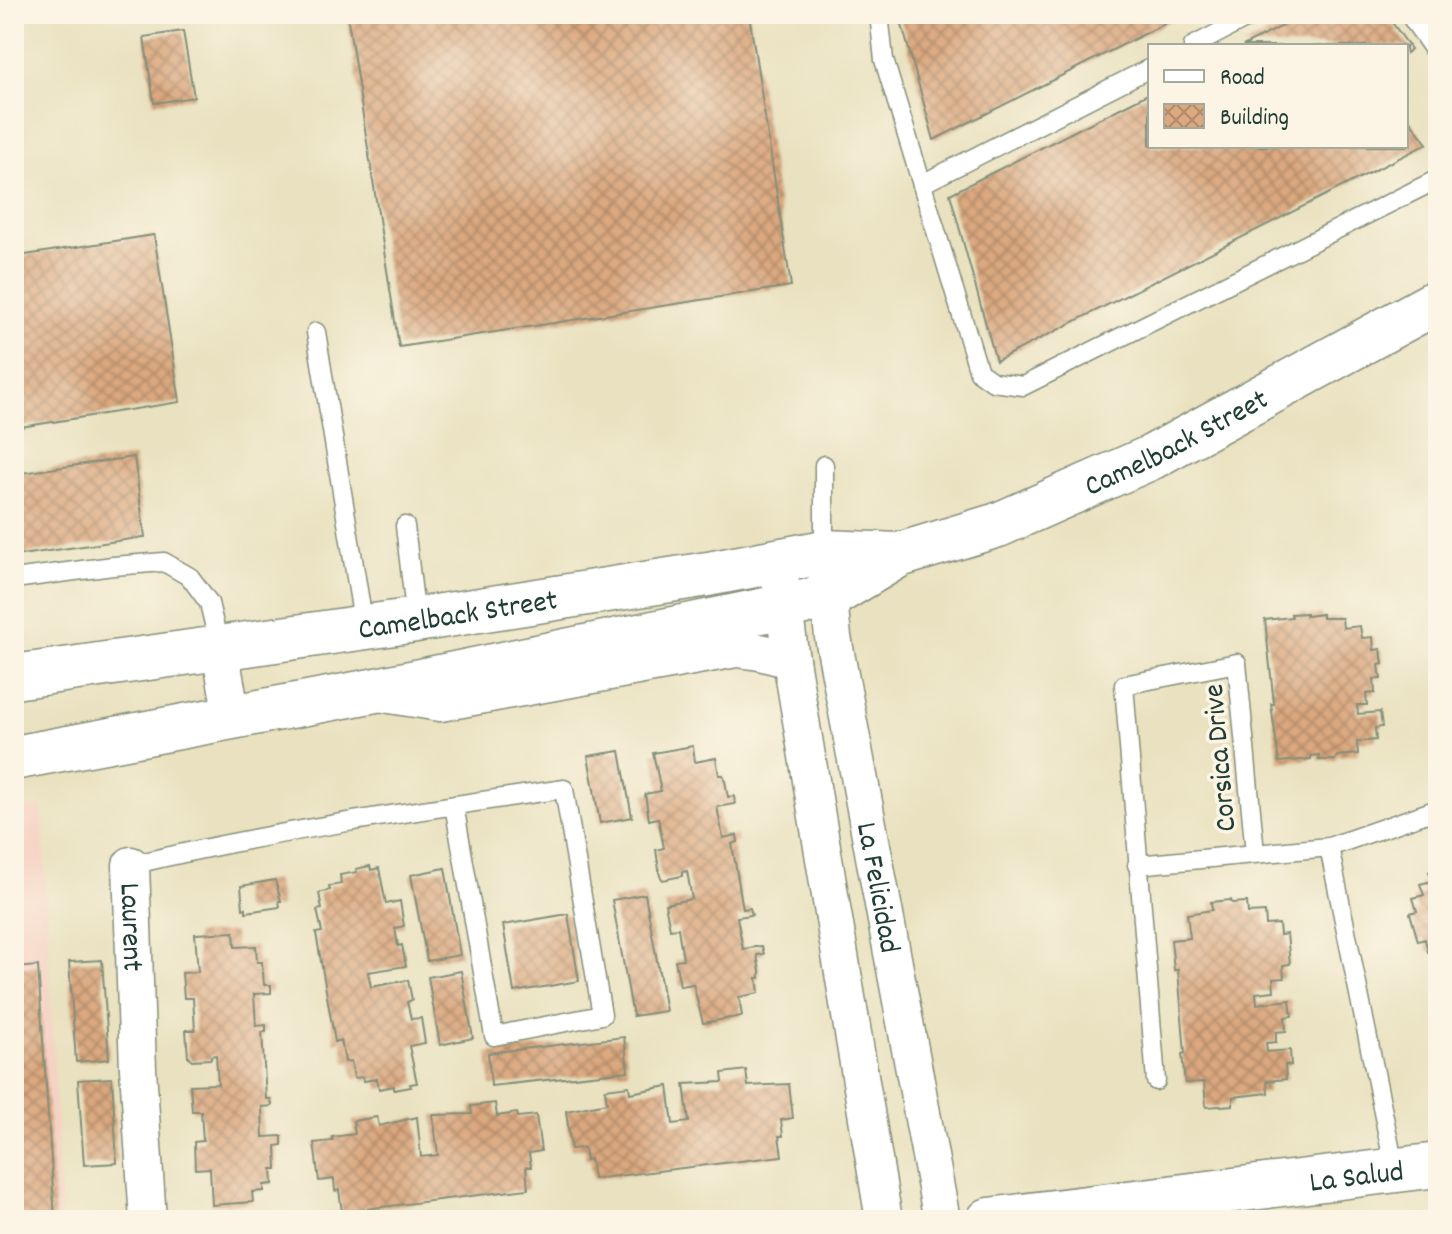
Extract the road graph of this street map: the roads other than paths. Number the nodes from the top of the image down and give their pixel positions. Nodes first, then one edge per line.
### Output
1 (879, 14) edge
2 (1255, 14) edge
3 (1409, 14) edge
4 (1197, 44) edge
5 (1438, 56) edge
6 (1148, 69) edge
7 (1438, 179) edge
8 (922, 184) junction
9 (1438, 301) edge
10 (316, 332) dead end
11 (824, 465) dead end
12 (405, 526) dead end
13 (824, 552) junction
14 (899, 555) junction
15 (778, 560) junction
16 (14, 579) edge
17 (829, 597) junction
18 (785, 607) junction
19 (416, 620) junction
20 (364, 627) junction
21 (220, 649) junction
22 (791, 660) junction
23 (14, 677) edge
24 (371, 691) junction
25 (232, 717) junction
26 (14, 758) edge
27 (454, 805) junction
28 (1438, 809) edge
29 (1329, 847) junction
30 (1255, 853) junction
31 (131, 865) joint
32 (1137, 865) junction
33 (1156, 1081) dead end
34 (1438, 1165) edge
35 (1395, 1171) junction
36 (148, 1220) edge
37 (884, 1220) edge
38 (942, 1220) edge
39 (989, 1220) edge

1 - 8 lane
2 - 4 lane
3 - 5 lane
6 - 8 lane
7 - 8 lane
9 - 14 street, Camelback Street
10 - 20 lane
11 - 13 lane
12 - 19 lane
13 - 14 street, Camelback Street
13 - 15 street, Camelback Street
13 - 17 street, La Felicidad
14 - 17 street, Camelback Street
15 - 18 street, La Felicidad
15 - 19 street, Camelback Street
16 - 21 lane
17 - 18 street, Camelback Street
17 - 38 street, La Felicidad
18 - 22 street, La Felicidad
18 - 24 street, Camelback Street
19 - 20 street, Camelback Street
20 - 21 street, Camelback Street
21 - 23 street, Camelback Street
21 - 25 street
22 - 24 street, Camelback Street
22 - 37 street, La Felicidad
24 - 25 street, Camelback Street
25 - 26 street, Camelback Street
27 - 27 lane, Laurent
27 - 31 lane, Laurent
28 - 29 lane, Corsica Drive
29 - 30 lane, Corsica Drive
29 - 35 lane
30 - 32 lane, Corsica Drive
30 - 32 lane, Corsica Drive
31 - 36 street, Laurent
32 - 33 lane, Corsica Drive
34 - 35 street, La Salud
35 - 39 street, La Salud

